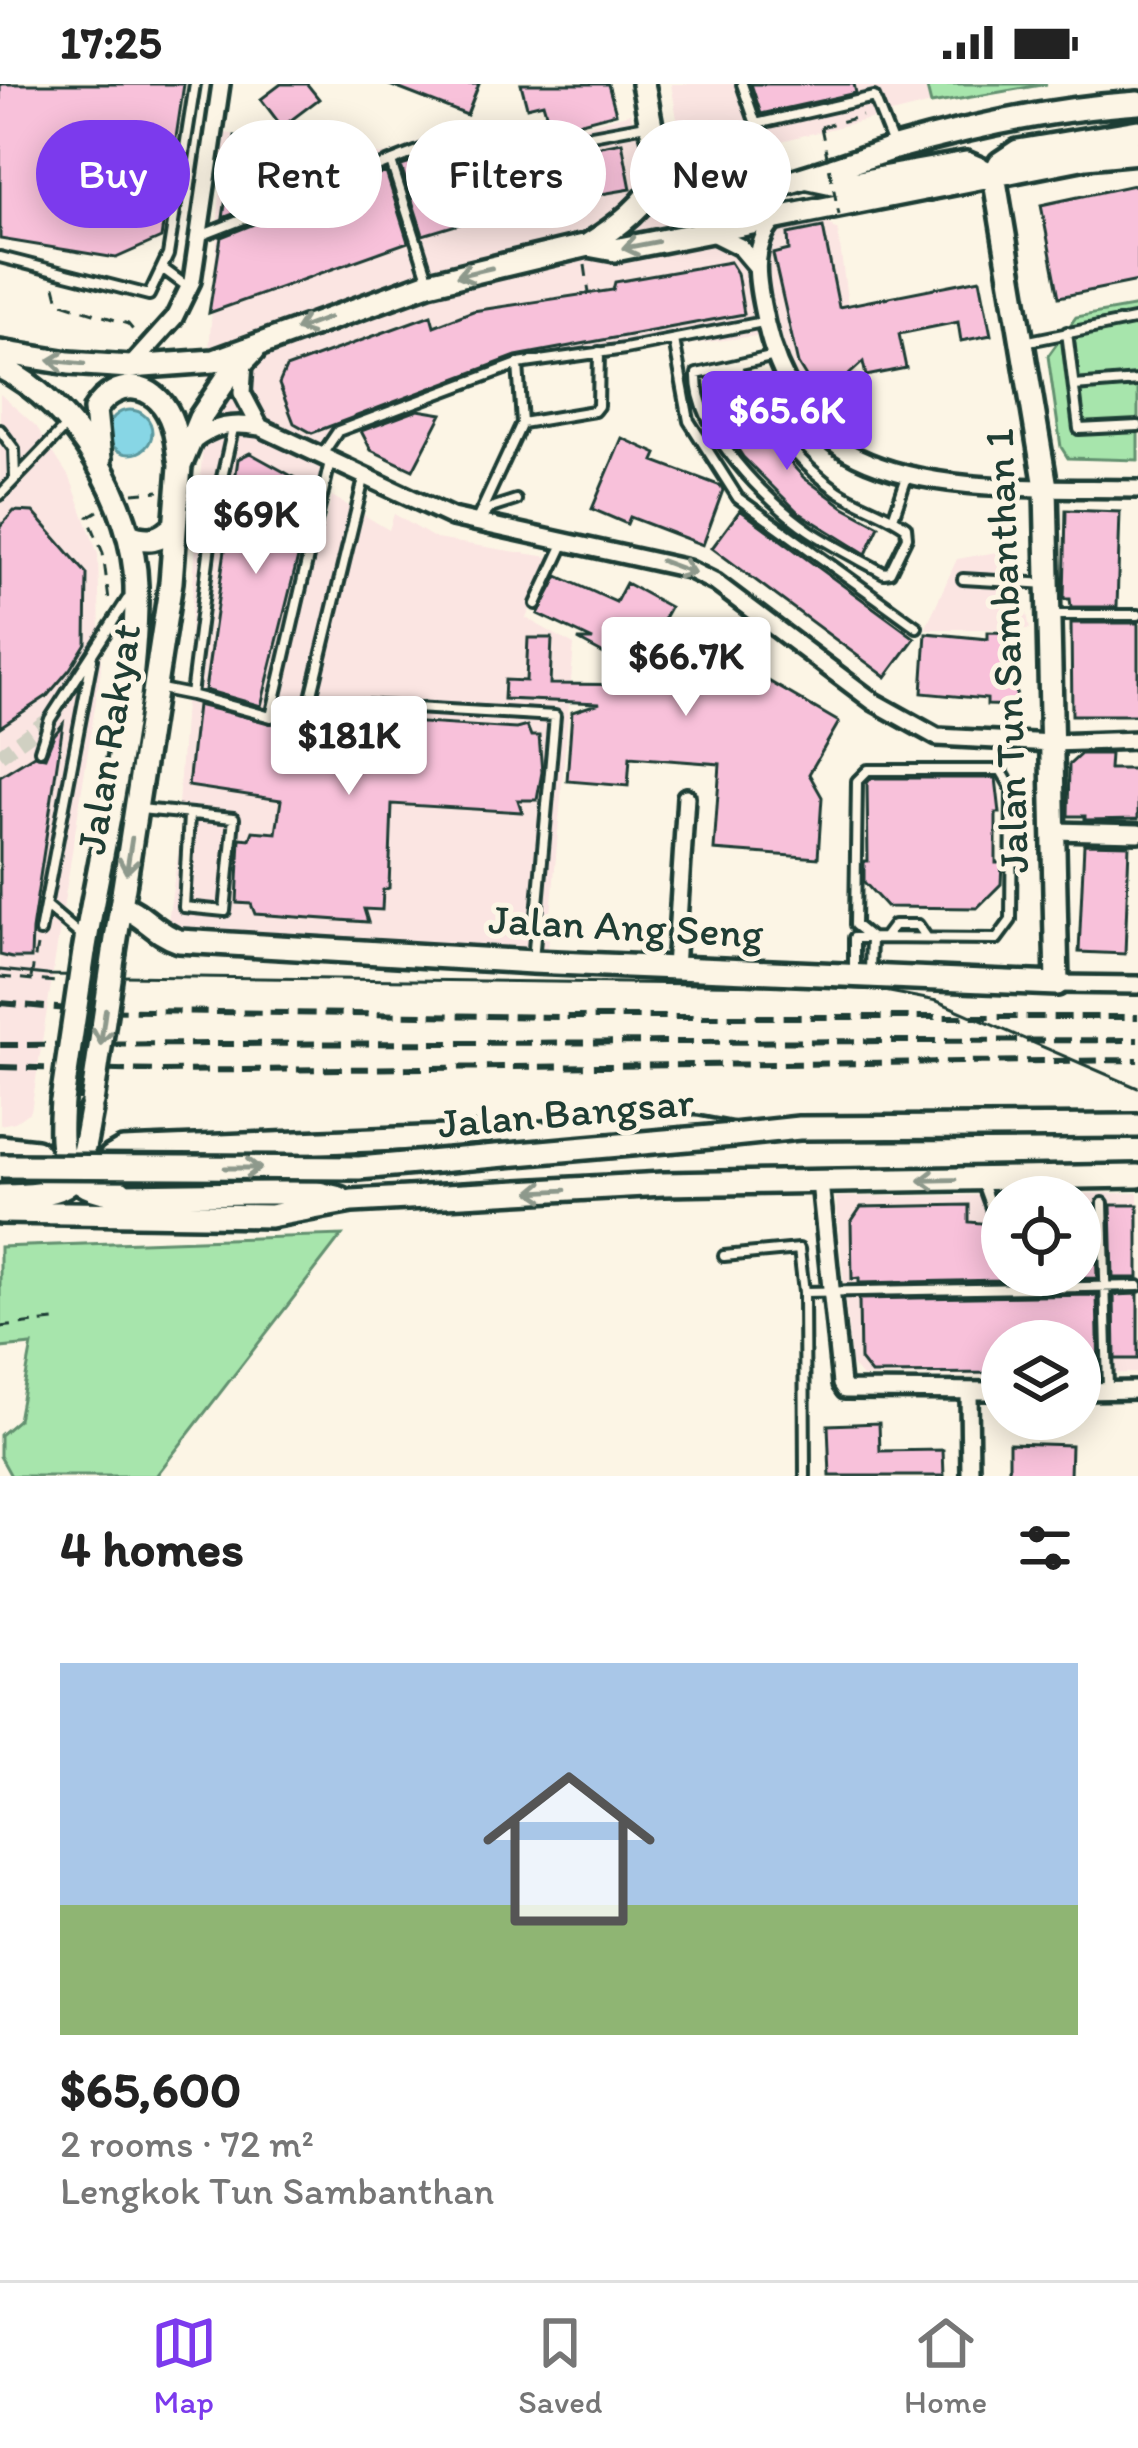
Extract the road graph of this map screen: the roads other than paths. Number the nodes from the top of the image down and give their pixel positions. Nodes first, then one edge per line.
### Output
1 (195, 84) edge
2 (221, 84) edge
3 (643, 84) edge
4 (742, 84) edge
5 (869, 84) edge
6 (874, 97) junction
7 (1138, 103) edge
8 (189, 120) edge
9 (651, 120) edge
10 (630, 128) edge
11 (1138, 131) edge
12 (894, 148) junction
13 (1138, 152) edge
14 (211, 156) junction
15 (190, 160) edge
16 (391, 162) junction
17 (994, 175) junction
18 (809, 178) junction
19 (791, 182) edge
20 (630, 215) edge
21 (791, 216) edge
22 (172, 228) edge
23 (725, 228) edge
24 (768, 228) edge
25 (708, 231) junction
26 (199, 237) junction
27 (584, 246) junction
28 (0, 257) edge
29 (757, 266) junction
30 (161, 268) junction
31 (429, 283) junction
32 (189, 287) junction
33 (1138, 319) edge
34 (765, 321) junction
35 (1067, 332) junction
36 (674, 340) junction
37 (263, 342) junction
38 (1023, 342) junction
39 (0, 352) edge
40 (599, 352) junction
41 (775, 356) junction
42 (245, 358) junction
43 (518, 364) junction
44 (736, 365) junction
45 (0, 367) edge
46 (130, 367) junction
47 (1138, 381) edge
48 (1073, 386) junction
49 (234, 422) junction
50 (69, 423) junction
51 (522, 423) junction
52 (1138, 426) edge
53 (260, 427) junction
54 (0, 430) edge
55 (325, 460) junction
56 (176, 468) junction
57 (909, 474) junction
58 (106, 478) junction
59 (364, 479) junction
60 (15, 480) junction
61 (1046, 487) junction
62 (1138, 489) edge
63 (0, 495) edge
64 (517, 500) dead end
65 (893, 518) junction
66 (476, 523) junction
67 (175, 525) junction
68 (128, 535) junction
69 (563, 544) junction
70 (963, 579) dead end
71 (136, 582) junction
72 (1049, 585) junction
73 (536, 604) dead end
74 (1050, 615) junction
75 (1138, 615) edge
76 (917, 628) dead end
77 (92, 659) junction
78 (155, 688) junction
79 (191, 694) junction
80 (1138, 740) edge
81 (1053, 743) junction
82 (40, 750) dead end
83 (686, 797) dead end
84 (136, 809) junction
85 (189, 815) junction
86 (1054, 831) junction
87 (1138, 833) edge
88 (45, 906) junction
89 (121, 906) junction
90 (40, 932) road end
91 (871, 938) junction
92 (85, 946) junction
93 (532, 962) junction
94 (675, 968) junction
95 (862, 975) junction
96 (1057, 984) junction
97 (1138, 985) edge
98 (62, 1104) junction
99 (91, 1106) junction
100 (1138, 1126) edge
101 (733, 1136) junction
102 (0, 1147) edge
103 (30, 1148) junction
104 (123, 1150) junction
105 (0, 1166) edge
106 (1138, 1176) edge
107 (75, 1179) junction
108 (981, 1179) edge
109 (1101, 1180) edge
110 (820, 1182) junction
111 (41, 1195) junction
112 (125, 1195) junction
113 (0, 1196) edge
114 (352, 1201) junction
115 (1103, 1203) dead end
116 (0, 1212) edge
117 (724, 1256) dead end
118 (1106, 1286) junction
119 (1138, 1286) edge
120 (830, 1289) junction
121 (804, 1292) junction
122 (1101, 1390) edge
123 (1108, 1390) junction
124 (1138, 1390) edge
125 (969, 1392) junction
126 (981, 1392) edge
127 (805, 1476) edge
128 (970, 1476) edge

1 - 8 lane
2 - 14 street
3 - 9 main road
4 - 6 lane
5 - 6 lane
6 - 12 lane
7 - 12 main road
10 - 16 lane
11 - 17 main road
12 - 18 main road
13 - 17 main road
14 - 15 lane
14 - 26 street
16 - 26 lane
16 - 31 lane
17 - 18 main road
17 - 21 main road
17 - 38 main road, Jalan Tun Sambanthan 1
18 - 19 main road
20 - 27 main road
22 - 30 lane
23 - 25 main road
24 - 29 street
25 -> 27 main road
25 - 29 street
26 - 32 street
27 -> 31 main road
28 - 30 lane
29 - 34 street
30 - 32 lane
31 -> 37 main road
32 - 46 street
33 - 35 lane
34 - 36 lane
34 - 41 street
35 - 38 lane
35 - 48 lane
36 - 40 lane
36 - 76 lane
37 - 42 main road, Jalan Rakyat
37 - 46 main road
38 - 61 main road, Jalan Tun Sambanthan 1
46 -> 39 main road
40 - 43 lane
40 - 51 lane
41 - 44 lane
41 - 57 street
42 - 53 street
42 - 56 main road, Jalan Rakyat
43 - 51 lane
43 - 55 lane
44 - 65 lane
44 - 65 lane
45 - 50 main road, Jalan Rakyat
47 - 48 lane
48 - 52 lane
49 - 53 street
49 - 56 street
49 - 79 lane
50 - 58 main road, Jalan Rakyat
50 - 60 lane
51 - 66 lane
53 - 55 street
54 - 60 lane
55 - 59 street
55 - 79 lane
56 - 58 main road
56 - 67 main road, Jalan Rakyat
57 - 61 street
57 - 65 lane
58 - 68 main road, Jalan Rakyat
59 - 66 street
59 - 93 lane
60 - 63 lane
61 - 62 street
61 - 72 main road, Jalan Tun Sambanthan 1
64 - 66 lane
66 - 69 street
67 - 68 main road
67 - 78 main road, Jalan Rakyat
68 - 71 main road, Jalan Rakyat
69 - 73 lane
69 -> 81 street
70 - 72 lane
71 - 77 lane
71 - 92 main road, Jalan Rakyat
72 - 74 main road, Jalan Tun Sambanthan 1
74 - 75 lane
74 - 81 main road, Jalan Tun Sambanthan 1
77 - 82 lane
77 - 88 lane
78 - 79 lane
78 - 84 main road, Jalan Rakyat
80 - 81 street
81 - 86 main road, Jalan Tun Sambanthan 1
83 - 94 street
84 - 85 lane
84 -> 89 main road, Jalan Rakyat
85 - 85 lane
86 - 87 street
86 - 96 main road, Jalan Tun Sambanthan 1
88 - 90 lane
88 - 92 lane
89 - 93 main road, Jalan Ang Seng
89 -> 99 main road, Jalan Rakyat, bridge
91 - 91 lane
91 - 95 lane
91 - 95 lane
92 - 98 main road, Jalan Rakyat, bridge
93 - 94 main road, Jalan Ang Seng
94 - 95 main road, Jalan Ang Seng
95 - 96 main road, Jalan Ang Seng
96 - 97 street, Jalan Ang Seng
98 - 103 main road
98 - 107 main road
99 - 104 main road
99 - 107 main road, Jalan Rakyat
100 - 101 main road, Jalan Bangsar
101 - 104 main road
105 -> 101 main road, Jalan Bangsar, bridge
102 - 103 main road
103 - 111 main road
104 - 112 main road
106 - 109 main road, Jalan Bangsar
107 - 111 main road
107 - 112 main road
108 -> 110 main road, Jalan Bangsar
110 -> 114 main road, Jalan Bangsar
110 - 120 street
111 - 113 main road
112 - 114 main road
114 - 116 main road, Jalan Bangsar
115 - 118 lane
117 - 121 lane
118 - 119 lane
118 - 120 lane
118 - 123 lane
120 - 121 lane
120 - 125 street
121 - 127 lane
122 - 123 street
123 - 124 street
125 - 126 street
125 - 128 street

